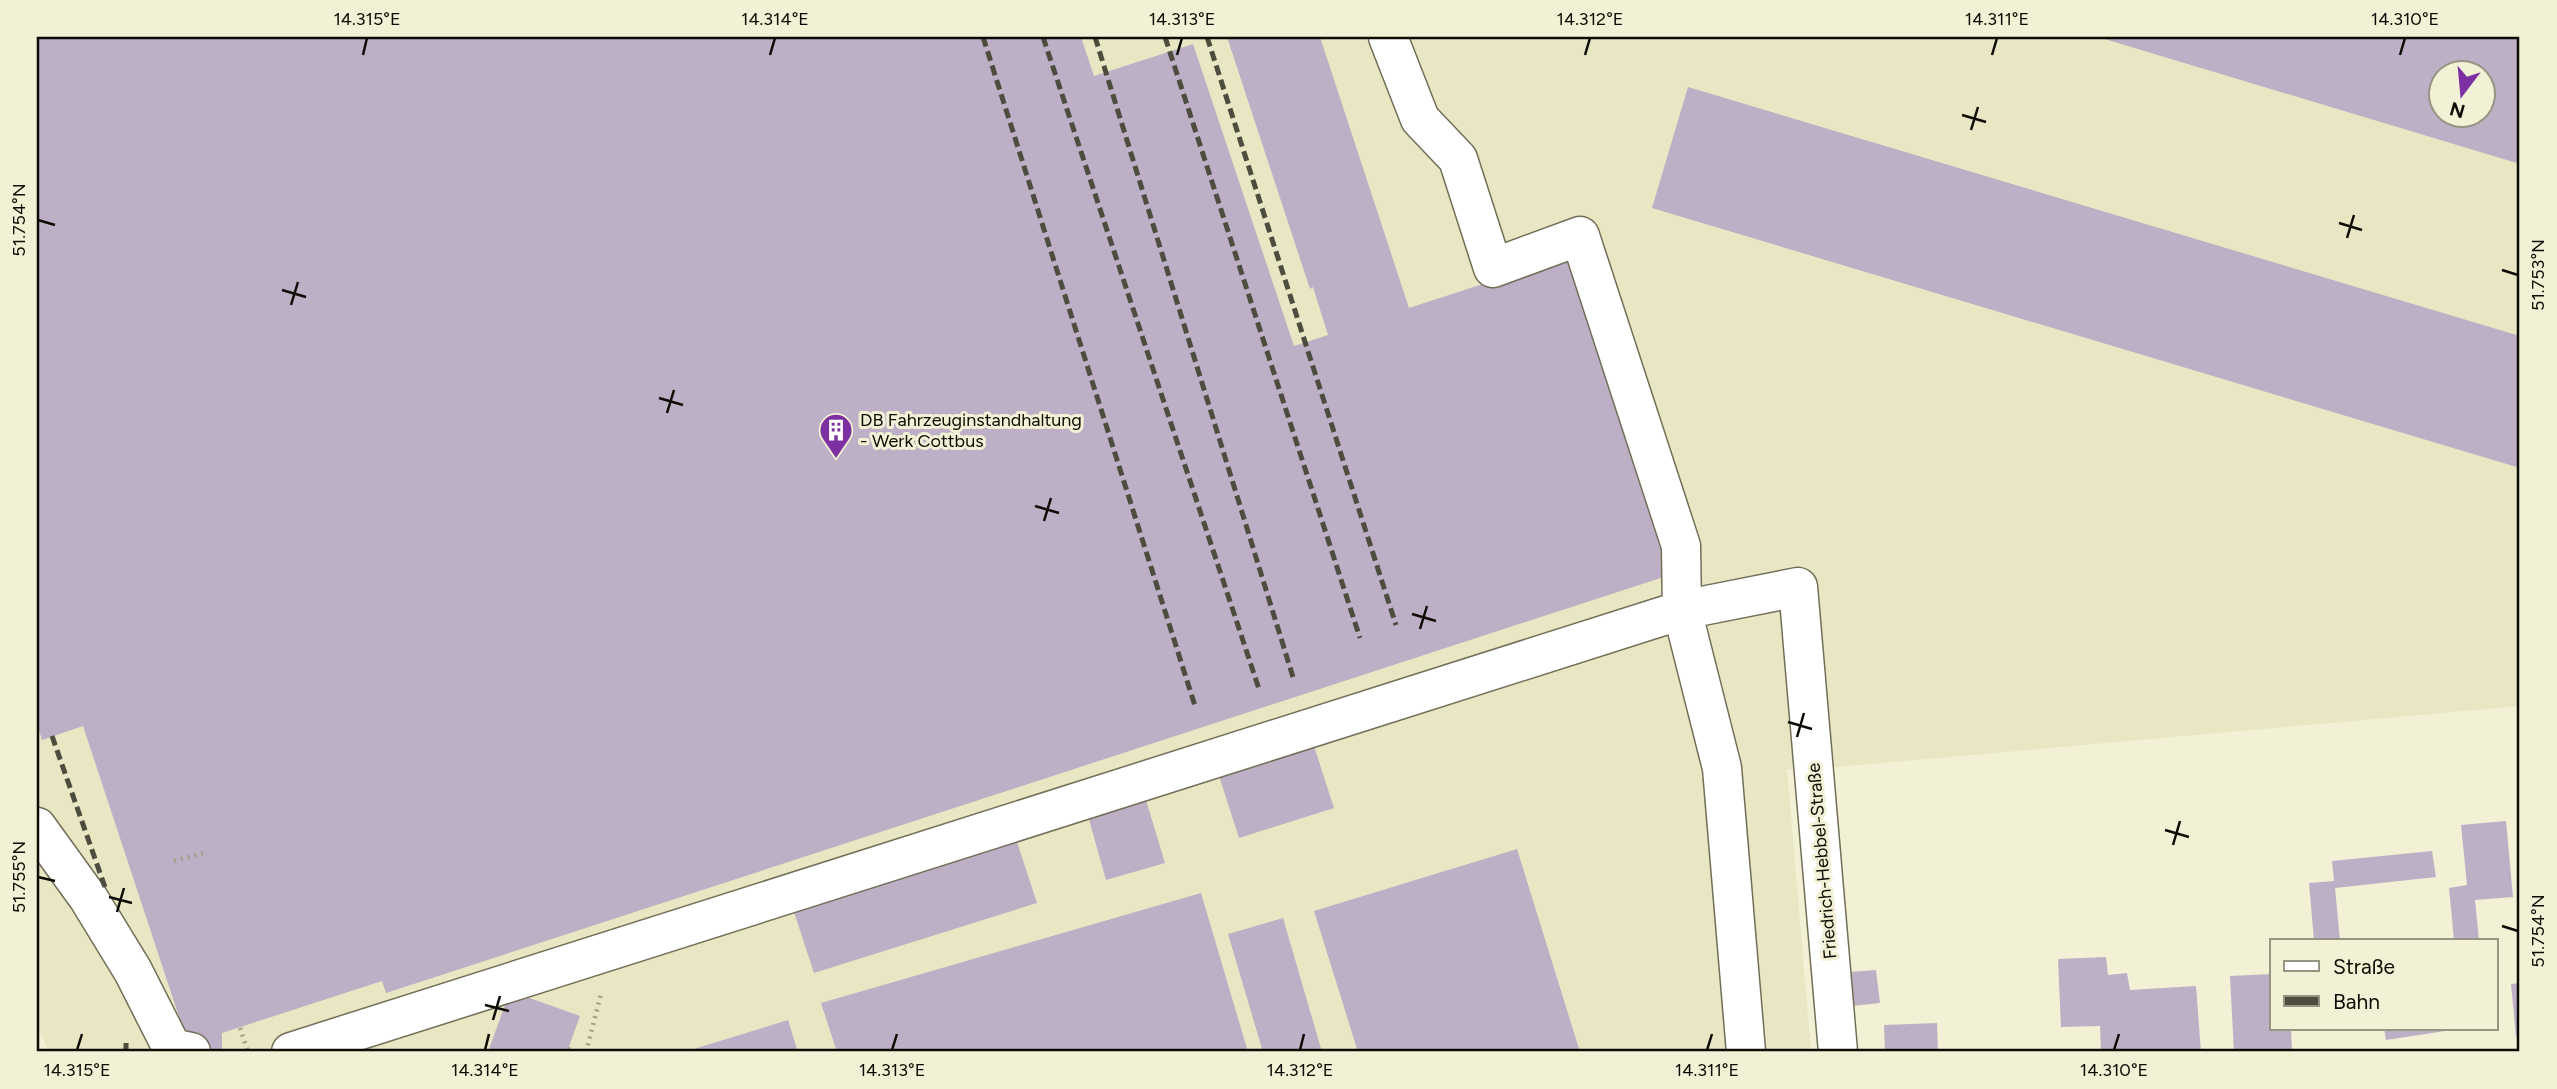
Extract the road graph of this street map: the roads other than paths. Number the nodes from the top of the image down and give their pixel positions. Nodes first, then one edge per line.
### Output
1 (1388, 37) edge
2 (1682, 610) junction
3 (37, 827) edge
4 (191, 1052) edge
5 (292, 1052) edge
6 (1746, 1052) edge
7 (1838, 1052) edge

1 - 2 lane
2 - 5 lane
2 - 6 lane
2 - 7 lane, Friedrich-Hebbel-Straße
3 - 4 lane

